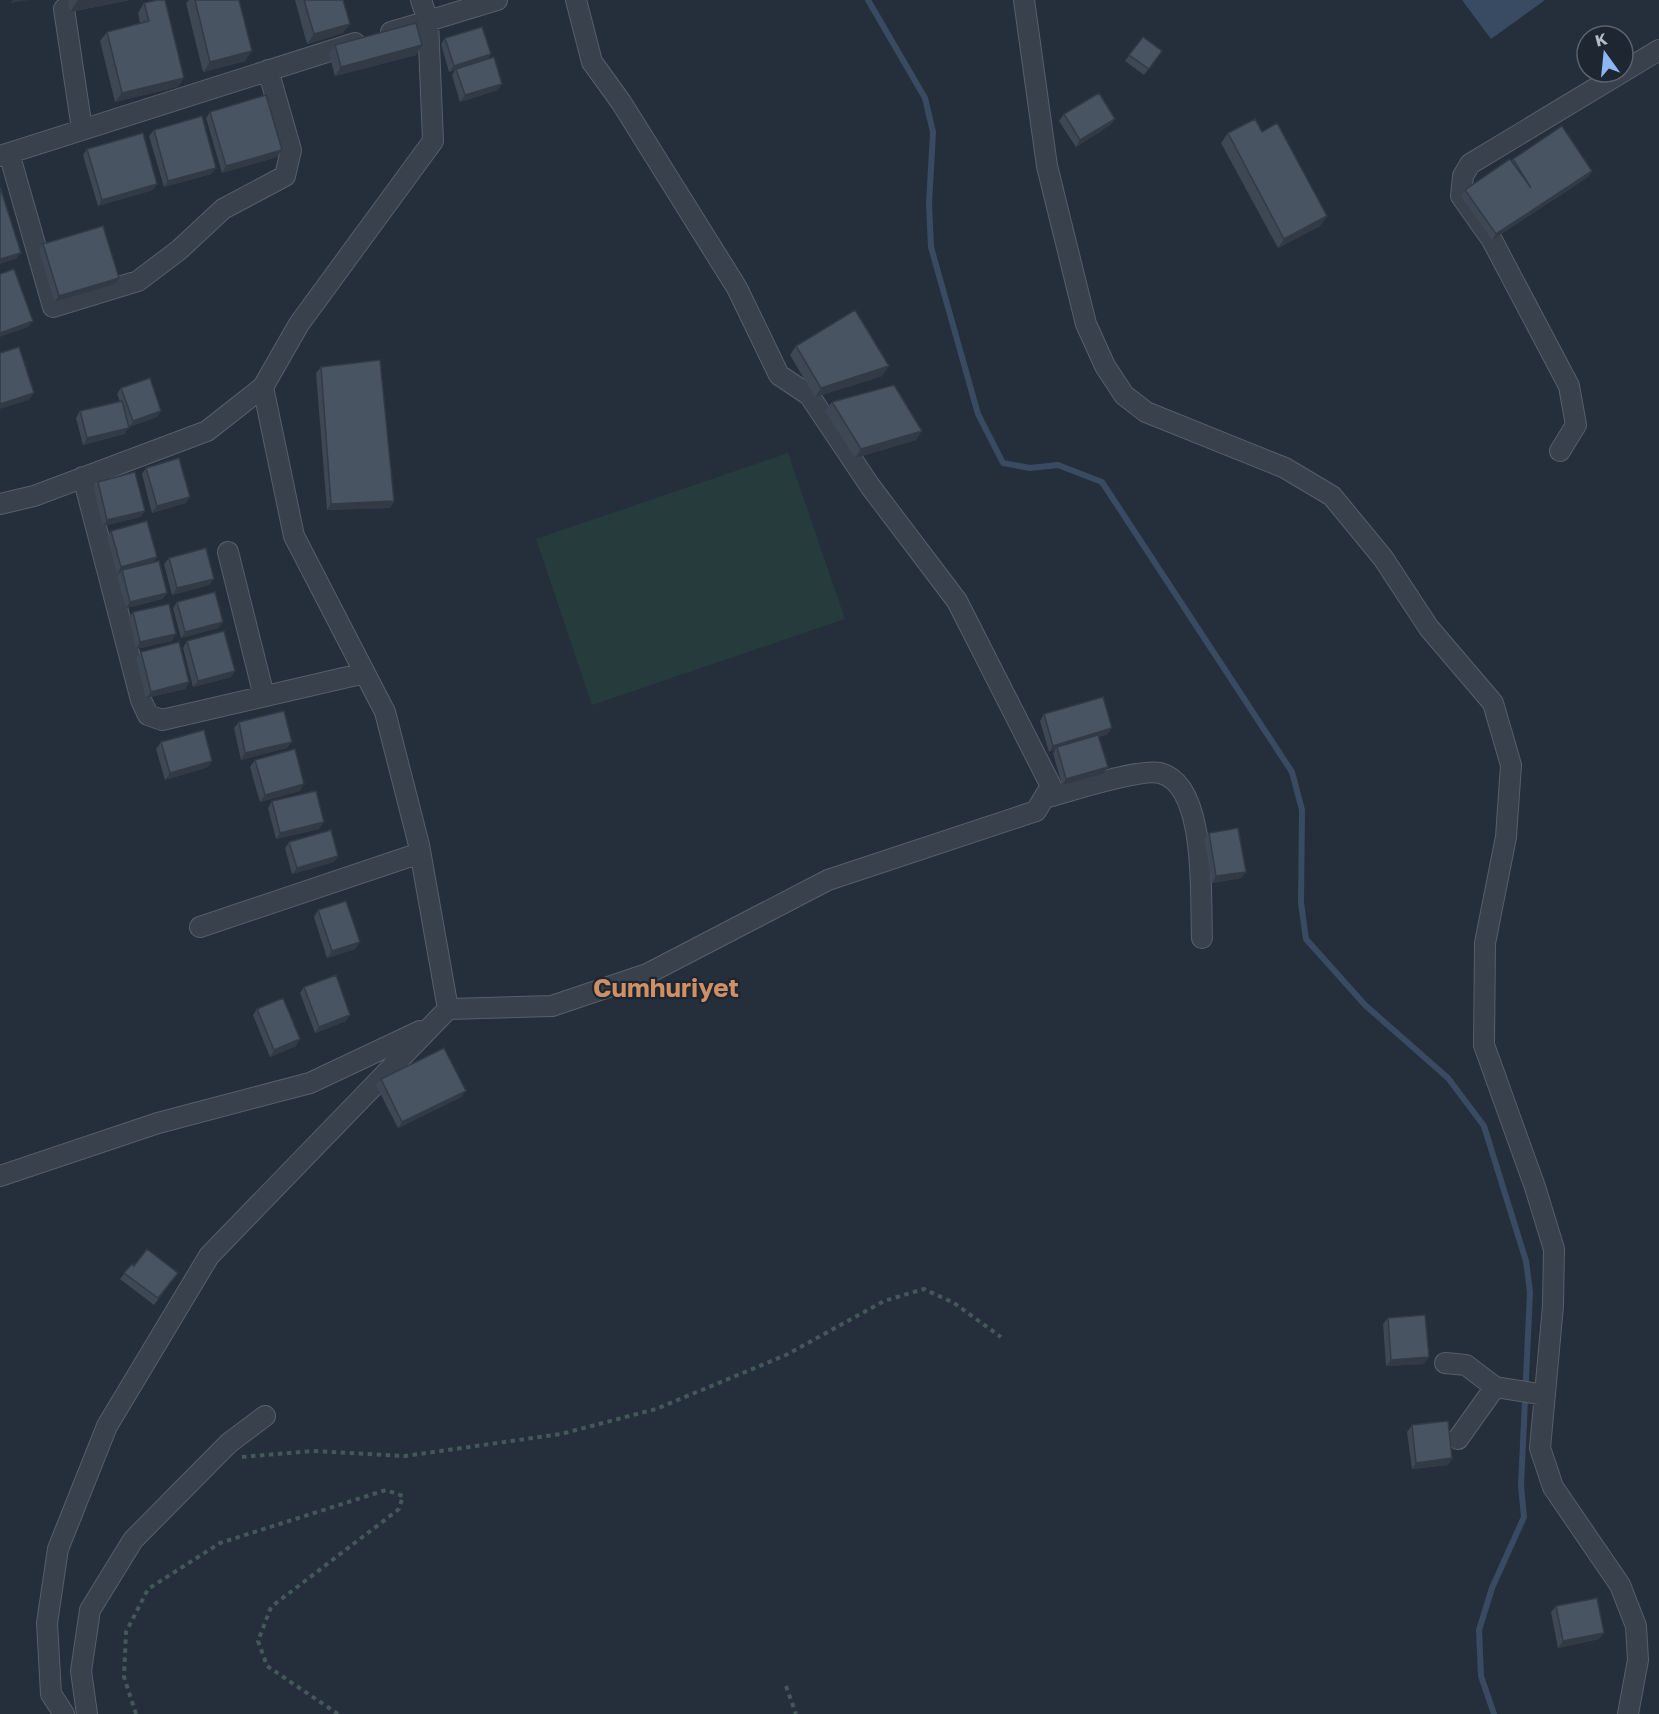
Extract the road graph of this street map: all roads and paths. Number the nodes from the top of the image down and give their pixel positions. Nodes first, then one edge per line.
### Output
1 (421, 0) edge
2 (497, 0) edge
3 (576, 0) edge
4 (1024, 0) edge
5 (64, 9) dead end
6 (428, 21) junction
7 (1659, 50) edge
8 (268, 70) junction
9 (82, 129) junction
10 (4, 155) edge
11 (263, 387) junction
12 (1560, 451) dead end
13 (83, 477) junction
14 (0, 504) edge
15 (228, 552) dead end
16 (365, 673) junction
17 (264, 696) junction
18 (1044, 798) junction
19 (420, 853) junction
20 (200, 927) dead end
21 (1202, 938) dead end
22 (448, 1009) junction
23 (433, 1024) junction
24 (0, 1176) edge
25 (1001, 1337) dead end
26 (1445, 1363) dead end
27 (1496, 1387) junction
28 (1545, 1395) junction
29 (265, 1416) dead end
30 (1458, 1439) dead end
31 (209, 1463) junction
32 (786, 1686) dead end
33 (64, 1714) edge
34 (87, 1714) edge
35 (135, 1714) edge
36 (338, 1714) edge
37 (796, 1714) edge
38 (1628, 1714) edge

1 - 6 street
2 - 6 street
3 - 18 street
4 - 28 street
5 - 9 street
6 - 8 street
6 - 11 street
7 - 12 street
8 - 9 street
8 - 10 street
9 - 10 street
11 - 13 street
11 - 16 street
13 - 14 street
13 - 17 street
15 - 17 street
16 - 17 street
16 - 19 street
18 - 21 street
18 - 22 street
19 - 20 street
19 - 22 street
22 - 23 street
23 - 24 street
23 - 33 street
25 - 31 path
26 - 27 street
27 - 28 street
27 - 30 street
28 - 38 street
29 - 31 street
31 - 34 street
32 - 37 path
35 - 36 path

